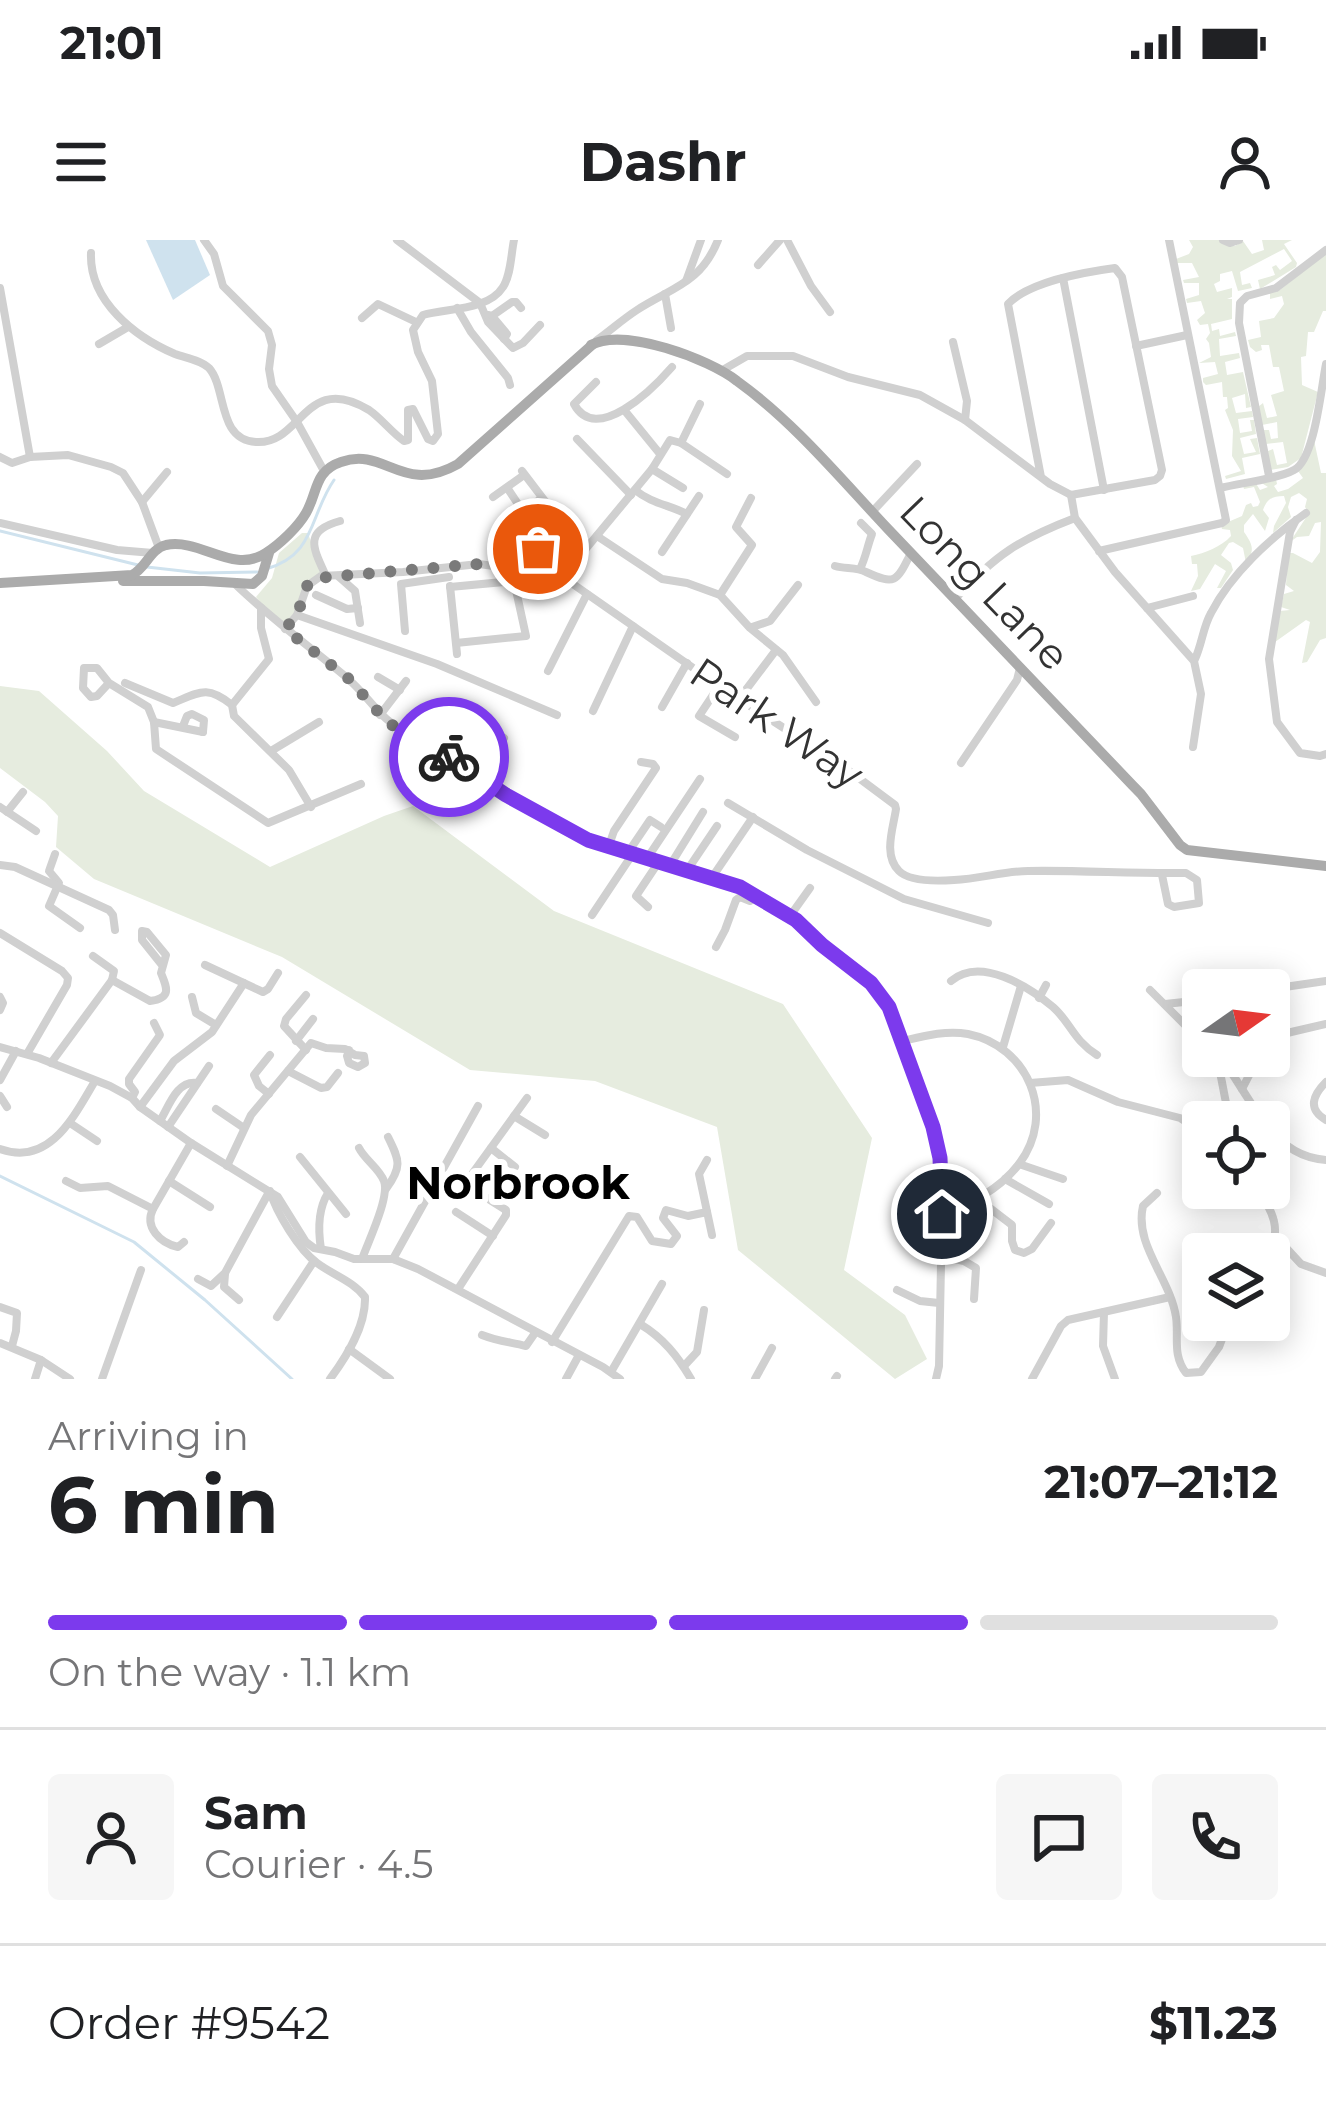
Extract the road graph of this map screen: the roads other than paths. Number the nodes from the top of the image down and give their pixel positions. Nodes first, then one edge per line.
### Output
1 (204, 240) edge
2 (397, 240) edge
3 (514, 240) edge
4 (701, 240) edge
5 (718, 240) edge
6 (784, 240) edge
7 (1168, 240) edge
8 (1223, 240) edge
9 (1239, 240) edge
10 (1326, 250) edge
11 (92, 253) dead end
12 (758, 265) dead end
13 (1063, 278) junction
14 (685, 282) junction
15 (0, 288) edge
16 (665, 294) junction
17 (479, 303) junction
18 (457, 308) junction
19 (521, 308) dead end
20 (830, 312) dead end
21 (490, 316) junction
22 (362, 318) dead end
23 (416, 322) junction
24 (540, 325) dead end
25 (128, 327) junction
26 (671, 328) dead end
27 (1187, 335) junction
28 (953, 342) dead end
29 (99, 344) dead end
30 (591, 345) junction
31 (1136, 346) junction
32 (1326, 364) edge
33 (672, 368) dead end
34 (721, 371) junction
35 (596, 382) dead end
36 (510, 386) dead end
37 (700, 404) dead end
38 (625, 411) junction
39 (965, 420) junction
40 (297, 422) junction
41 (577, 440) dead end
42 (681, 443) junction
43 (660, 454) junction
44 (0, 457) edge
45 (30, 458) junction
46 (916, 464) dead end
47 (652, 469) junction
48 (167, 472) dead end
49 (324, 472) junction
50 (727, 473) dead end
51 (1269, 476) junction
52 (1041, 477) junction
53 (683, 488) dead end
54 (1220, 488) junction
55 (508, 489) junction
56 (1104, 490) junction
57 (633, 493) junction
58 (1071, 495) junction
59 (699, 496) dead end
60 (493, 497) dead end
61 (542, 498) junction
62 (752, 498) dead end
63 (142, 502) junction
64 (872, 512) junction
65 (524, 513) junction
66 (1306, 513) dead end
67 (687, 514) junction
68 (1075, 518) junction
69 (1296, 520) junction
70 (340, 521) dead end
71 (0, 523) edge
72 (506, 523) dead end
73 (861, 523) dead end
74 (538, 534) junction
75 (597, 536) junction
76 (276, 543) junction
77 (1100, 550) junction
78 (584, 551) junction
79 (662, 552) dead end
80 (911, 553) junction
81 (564, 557) dead end
82 (148, 560) junction
83 (244, 561) junction
84 (836, 566) dead end
85 (264, 568) junction
86 (860, 569) junction
87 (542, 572) junction
88 (332, 575) junction
89 (560, 575) junction
90 (449, 577) junction
91 (204, 581) junction
92 (234, 583) junction
93 (254, 584) junction
94 (798, 585) dead end
95 (0, 587) edge
96 (587, 594) junction
97 (316, 595) dead end
98 (720, 595) junction
99 (1193, 596) dead end
100 (955, 599) junction
101 (257, 605) junction
102 (358, 608) junction
103 (1145, 608) junction
104 (297, 615) junction
105 (360, 623) dead end
106 (633, 626) junction
107 (751, 628) junction
108 (285, 629) junction
109 (405, 631) dead end
110 (776, 650) junction
111 (1194, 661) junction
112 (686, 663) junction
113 (548, 671) dead end
114 (1021, 675) junction
115 (378, 677) dead end
116 (109, 682) dead end
117 (125, 683) dead end
118 (719, 686) junction
119 (739, 699) junction
120 (816, 702) dead end
121 (232, 705) junction
122 (433, 707) dead end
123 (662, 707) dead end
124 (593, 711) dead end
125 (380, 715) junction
126 (557, 715) dead end
127 (154, 722) junction
128 (319, 722) dead end
129 (184, 726) dead end
130 (411, 734) junction
131 (735, 737) dead end
132 (504, 738) dead end
133 (1193, 747) dead end
134 (271, 751) junction
135 (1326, 754) edge
136 (641, 762) dead end
137 (961, 764) dead end
138 (476, 775) junction
139 (700, 778) dead end
140 (361, 784) dead end
141 (23, 792) dead end
142 (728, 803) dead end
143 (311, 807) junction
144 (4, 810) edge
145 (703, 812) dead end
146 (753, 818) junction
147 (32, 826) dead end
148 (717, 826) dead end
149 (662, 827) dead end
150 (608, 848) junction
151 (55, 854) dead end
152 (629, 855) junction
153 (646, 860) junction
154 (658, 863) junction
155 (0, 865) edge
156 (1326, 866) edge
157 (669, 867) junction
158 (686, 872) junction
159 (1162, 875) junction
160 (711, 879) junction
161 (58, 887) junction
162 (810, 888) dead end
163 (759, 896) junction
164 (648, 907) dead end
165 (592, 915) dead end
166 (790, 916) junction
167 (988, 922) dead end
168 (80, 928) dead end
169 (115, 930) dead end
170 (0, 933) edge
171 (716, 946) dead end
172 (93, 956) dead end
173 (162, 965) dead end
174 (205, 965) dead end
175 (278, 974) dead end
176 (112, 980) junction
177 (951, 981) dead end
178 (1326, 981) edge
179 (244, 983) junction
180 (1046, 985) dead end
181 (1021, 986) junction
182 (1290, 986) edge
183 (1150, 989) dead end
184 (306, 994) dead end
185 (0, 997) edge
186 (192, 997) dead end
187 (1039, 998) junction
188 (1182, 1002) edge
189 (1165, 1004) junction
190 (0, 1010) edge
191 (314, 1019) dead end
192 (1182, 1021) edge
193 (154, 1023) dead end
194 (1326, 1024) edge
195 (217, 1025) junction
196 (1290, 1032) edge
197 (296, 1041) junction
198 (903, 1041) junction
199 (0, 1048) edge
200 (1003, 1048) junction
201 (306, 1049) junction
202 (349, 1050) dead end
203 (16, 1051) junction
204 (27, 1054) junction
205 (270, 1055) dead end
206 (1097, 1055) dead end
207 (51, 1063) junction
208 (209, 1066) dead end
209 (288, 1071) junction
210 (338, 1073) dead end
211 (1232, 1077) edge
212 (1248, 1077) edge
213 (0, 1080) edge
214 (95, 1081) junction
215 (1326, 1082) edge
216 (1030, 1083) junction
217 (1242, 1090) junction
218 (269, 1094) junction
219 (0, 1096) edge
220 (132, 1098) junction
221 (527, 1098) dead end
222 (1250, 1101) edge
223 (478, 1106) dead end
224 (7, 1107) dead end
225 (140, 1108) junction
226 (216, 1109) dead end
227 (514, 1116) junction
228 (1182, 1119) edge
229 (1326, 1120) edge
230 (70, 1123) junction
231 (164, 1124) junction
232 (244, 1128) junction
233 (545, 1135) dead end
234 (388, 1137) dead end
235 (97, 1141) dead end
236 (191, 1143) junction
237 (359, 1148) dead end
238 (491, 1148) junction
239 (0, 1150) edge
240 (1290, 1150) edge
241 (300, 1157) dead end
242 (707, 1160) dead end
243 (1326, 1160) edge
244 (1019, 1164) junction
245 (226, 1166) junction
246 (515, 1167) dead end
247 (1005, 1179) junction
248 (1063, 1179) dead end
249 (66, 1181) dead end
250 (169, 1181) junction
251 (386, 1190) junction
252 (270, 1191) junction
253 (328, 1192) junction
254 (1157, 1193) dead end
255 (978, 1199) junction
256 (1049, 1204) dead end
257 (209, 1207) dead end
258 (153, 1209) junction
259 (456, 1212) dead end
260 (707, 1213) junction
261 (346, 1214) dead end
262 (942, 1214) junction
263 (1051, 1222) dead end
264 (712, 1235) dead end
265 (493, 1236) junction
266 (184, 1242) dead end
267 (321, 1249) junction
268 (1290, 1252) edge
269 (941, 1256) junction
270 (393, 1259) junction
271 (362, 1260) junction
272 (314, 1261) junction
273 (142, 1270) dead end
274 (225, 1273) junction
275 (1326, 1273) edge
276 (198, 1279) dead end
277 (662, 1284) dead end
278 (458, 1289) junction
279 (896, 1290) dead end
280 (1170, 1297) junction
281 (974, 1299) dead end
282 (239, 1300) dead end
283 (939, 1303) junction
284 (0, 1307) edge
285 (704, 1310) dead end
286 (1104, 1312) junction
287 (277, 1317) dead end
288 (640, 1324) junction
289 (536, 1333) junction
290 (482, 1335) dead end
291 (1221, 1341) edge
292 (552, 1342) junction
293 (0, 1343) edge
294 (12, 1346) junction
295 (772, 1348) dead end
296 (349, 1349) junction
297 (579, 1355) junction
298 (41, 1360) junction
299 (684, 1366) junction
300 (611, 1372) junction
301 (35, 1379) edge
302 (70, 1379) edge
303 (102, 1379) edge
304 (330, 1379) edge
305 (390, 1379) edge
306 (566, 1379) edge
307 (620, 1379) edge
308 (691, 1379) edge
309 (755, 1379) edge
310 (936, 1379) edge
311 (1032, 1379) edge
312 (1115, 1379) edge

1 - 40 street
2 - 17 street
3 - 17 street
4 - 14 street
5 - 14 street
6 - 12 street
6 - 20 street
7 - 27 street
8 - 9 street
10 - 51 street
11 - 25 street
13 - 31 street
13 - 52 street
13 - 56 street
14 - 16 street
15 - 45 street
16 - 26 street
16 - 30 street
17 - 18 street
17 - 21 street
18 - 23 street
18 - 36 street
19 - 21 street
21 - 24 street
22 - 23 street
23 - 40 street
25 - 29 street
25 - 40 street
27 - 31 street
27 - 54 street
28 - 39 street
30 - 34 main road, Long Lane
30 - 49 main road
31 - 56 street
32 - 51 street
33 - 38 street
34 - 39 street
34 - 64 main road, Long Lane
35 - 38 street
37 - 42 street
38 - 43 street
39 - 52 street
40 - 49 street
41 - 57 street
42 - 43 street
42 - 50 street
43 - 47 street
44 - 45 street
45 - 63 street
46 - 64 street
47 - 53 street
47 - 57 street
48 - 63 street
49 - 76 main road
51 - 54 street
52 - 58 street
54 - 77 street
55 - 60 street
55 - 61 street
55 - 65 street
56 - 58 street
57 - 67 street
57 - 75 street
58 - 68 street
59 - 67 street
61 - 65 street
61 - 78 street
62 - 98 street
63 - 82 street
64 - 80 main road, Long Lane
65 - 72 street
65 - 74 street
66 - 69 street
67 - 79 street
68 - 77 street
68 - 100 street
69 - 111 street
69 - 135 street
70 - 88 street
71 - 82 street
73 - 86 street
74 - 81 street
74 - 87 street
75 - 78 street
75 - 98 street
76 - 83 main road
76 - 85 main road
77 - 103 street
78 - 89 street
80 - 86 street
80 - 100 main road, Long Lane
82 - 83 main road
82 - 91 main road
82 - 95 main road
83 - 85 main road
84 - 86 street
85 - 93 main road
87 - 89 street
87 - 90 street
88 - 90 street
88 - 102 street
88 - 104 street
89 - 96 street, Park Way
90 - 90 street
90 - 109 street
91 - 92 main road
91 - 95 main road
92 - 93 main road
92 - 101 street
93 - 101 street
94 - 107 street
96 - 106 street, Park Way
96 - 113 street
97 - 102 street
98 - 107 street
99 - 103 street
100 - 114 main road, Long Lane
101 - 108 street
101 - 121 street
102 - 105 street
103 - 111 street
104 - 108 street
104 - 126 street
106 - 112 street, Park Way
106 - 124 street
107 - 110 street
108 - 125 street
110 - 119 street
110 - 120 street
111 - 133 street
112 - 118 street, Park Way
112 - 123 street
114 - 137 street
114 - 156 main road, Long Lane
115 - 125 street
116 - 127 street
117 - 121 street
118 - 119 street, Park Way
118 - 131 street
119 - 159 street, Park Way
121 - 134 street
122 - 130 street
125 - 130 street
127 - 129 street
127 - 143 street
128 - 134 street
130 - 138 street
132 - 138 street
134 - 143 street
136 - 150 street
138 - 150 street
139 - 153 street
140 - 143 street
141 - 144 street
142 - 146 street
144 - 147 street
145 - 157 street
146 - 160 street
146 - 167 street
148 - 158 street
149 - 152 street
150 - 152 street
151 - 161 street
152 - 153 street
152 - 165 street
153 - 154 street
154 - 157 street
154 - 164 street
155 - 161 street
157 - 158 street
158 - 160 street
159 - 159 street
160 - 163 street
161 - 168 street
161 - 169 street
162 - 166 street
163 - 166 street
163 - 171 street
166 - 198 street
170 - 204 street
172 - 176 street
173 - 176 street
174 - 179 street
175 - 179 street
176 - 207 street
177 - 181 street
178 - 182 street
179 - 195 street
180 - 187 street
181 - 187 street
181 - 200 street
183 - 189 street
184 - 197 street
185 - 190 street
186 - 195 street
187 - 206 street
188 - 189 street
189 - 192 street
191 - 197 street
193 - 220 street
194 - 196 street
195 - 225 street
197 - 201 street
198 - 200 street
198 - 262 street
199 - 203 street
200 - 216 street
201 - 202 street
201 - 209 street
203 - 204 street
203 - 213 street
204 - 207 street
205 - 218 street
207 - 214 street
208 - 231 street
209 - 210 street
209 - 218 street
211 - 217 street
212 - 217 street
214 - 220 street
214 - 230 street
215 - 229 street
216 - 228 street
216 - 244 street
217 - 222 street
218 - 232 street
219 - 224 street
220 - 225 street
221 - 227 street
223 - 270 street
225 - 231 street
226 - 232 street
227 - 233 street
227 - 238 street
230 - 235 street
230 - 239 street
231 - 236 street
232 - 245 street
234 - 251 street
236 - 245 street
236 - 250 street
237 - 251 street
238 - 246 street
238 - 265 street
240 - 243 street
241 - 253 street
242 - 260 street
244 - 247 street
244 - 248 street
245 - 252 street
247 - 255 street
247 - 256 street
249 - 258 street
250 - 257 street
250 - 258 street
251 - 271 street
252 - 267 street
252 - 272 street
252 - 274 street
253 - 261 street
253 - 267 street
254 - 280 street
255 - 262 street
255 - 263 street
258 - 266 street
259 - 265 street
260 - 264 street
260 - 292 street
262 - 269 street
265 - 278 street
267 - 271 street
268 - 275 street
269 - 281 street
269 - 283 street
270 - 271 street
270 - 278 street
272 - 287 street
272 - 296 street
273 - 303 street
274 - 276 street
274 - 282 street
277 - 288 street
278 - 289 street
279 - 283 street
280 - 286 street
280 - 291 street
283 - 310 street
284 - 294 street
285 - 299 street
286 - 311 street
286 - 312 street
288 - 299 street
288 - 300 street
289 - 290 street
289 - 292 street
292 - 297 street
293 - 294 street
294 - 298 street
295 - 309 street
296 - 304 street
296 - 305 street
297 - 300 street
297 - 306 street
298 - 301 street
298 - 302 street
299 - 308 street
300 - 307 street

